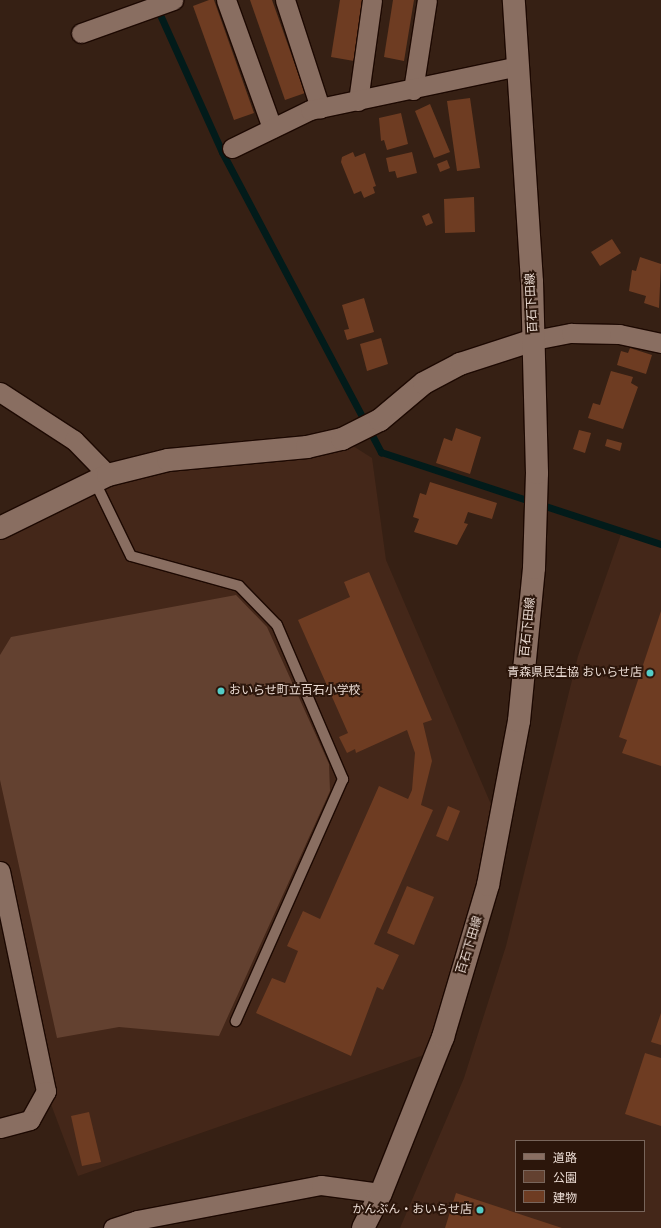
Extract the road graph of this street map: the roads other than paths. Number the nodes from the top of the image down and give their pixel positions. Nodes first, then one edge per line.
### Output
1 (173, 0) edge
2 (226, 0) edge
3 (285, 0) edge
4 (372, 0) edge
5 (427, 0) edge
6 (514, 0) edge
7 (81, 33) dead end
8 (518, 66) junction
9 (413, 90) junction
10 (358, 101) junction
11 (320, 108) junction
12 (272, 128) junction
13 (232, 148) dead end
14 (534, 340) junction
15 (661, 343) edge
16 (0, 392) edge
17 (102, 478) junction
18 (0, 528) edge
19 (0, 871) edge
20 (236, 1021) dead end
21 (0, 1128) edge
22 (381, 1193) junction
23 (114, 1228) edge
24 (363, 1228) edge

1 - 7 street
2 - 12 street
3 - 11 street
4 - 10 street
5 - 9 street
6 - 8 main road, 百石下田線
8 - 9 street
8 - 14 main road, 百石下田線
9 - 10 street
10 - 11 street
11 - 12 street
12 - 13 street
14 - 15 street
14 - 17 main road
14 - 22 main road, 百石下田線
16 - 17 street
17 - 18 main road
17 - 20 lane
19 - 21 street
22 - 23 street
22 - 24 main road, 百石下田線

